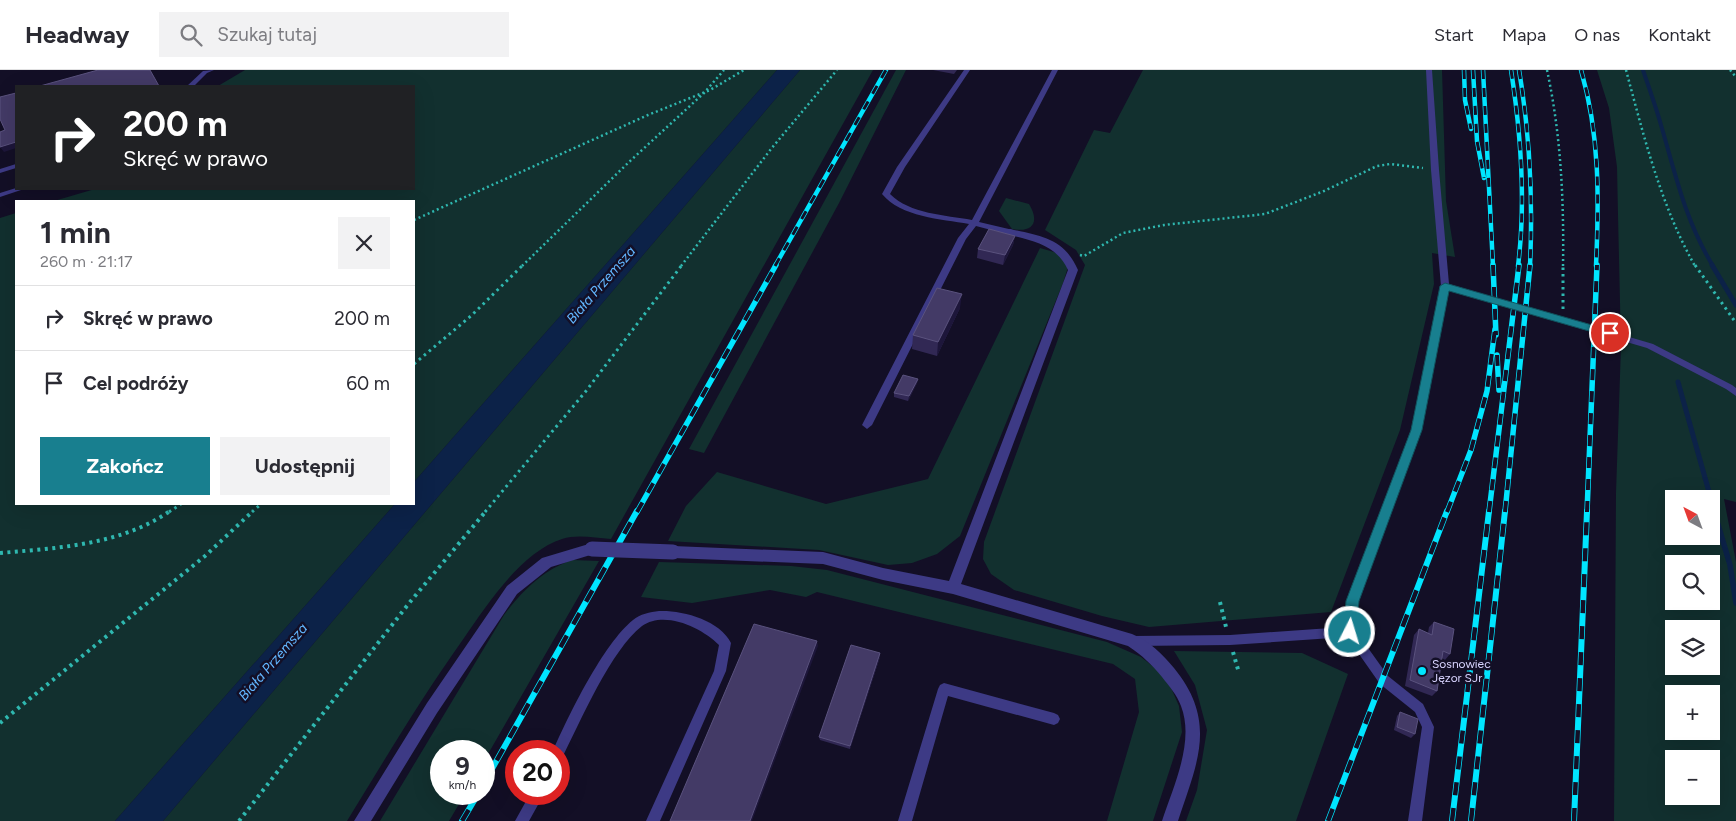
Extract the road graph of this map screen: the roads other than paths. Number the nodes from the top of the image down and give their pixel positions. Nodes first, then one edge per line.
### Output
1 (211, 70) edge
2 (967, 70) edge
3 (1055, 70) edge
4 (1429, 70) edge
5 (191, 85) edge
6 (15, 166) edge
7 (0, 171) edge
8 (17, 190) edge
9 (0, 195) edge
10 (974, 222) junction
11 (1010, 232) joint
12 (1445, 286) junction
13 (1736, 392) edge
14 (867, 425) dead end
15 (953, 588) junction
16 (1350, 632) junction
17 (1132, 641) junction
18 (1054, 719) dead end
19 (565, 740) edge
20 (531, 805) edge
21 (362, 821) edge
22 (522, 821) edge
23 (652, 821) edge
24 (905, 821) edge
25 (1170, 821) edge
26 (1414, 821) edge

1 - 5 lane
2 - 10 lane
3 - 10 lane
4 - 12 lane
6 - 7 lane
8 - 9 lane
10 - 11 lane
10 - 14 lane
11 - 15 street
12 - 13 lane
12 - 16 lane
15 - 17 street
15 - 21 street, bridge
16 - 17 lane
16 - 26 lane
17 - 25 street
18 - 24 lane
19 - 23 lane
20 - 22 lane

